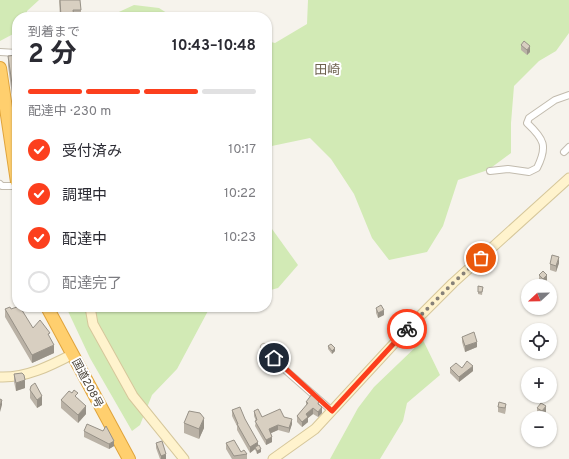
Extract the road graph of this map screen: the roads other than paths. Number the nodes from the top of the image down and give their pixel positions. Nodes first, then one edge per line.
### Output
1 (0, 52) edge
2 (12, 52) edge
3 (0, 68) edge
4 (569, 95) edge
5 (12, 148) edge
6 (490, 171) dead end
7 (569, 178) edge
8 (0, 184) edge
9 (12, 186) edge
10 (50, 312) edge
11 (91, 312) edge
12 (264, 347) dead end
13 (73, 354) junction
14 (0, 377) edge
15 (332, 411) junction
16 (129, 459) edge
17 (184, 459) edge
18 (273, 459) edge

1 - 2 street
3 - 5 highway
4 - 6 street
7 - 15 street
8 - 9 street
10 - 13 highway, 国道208号
11 - 17 street
12 - 15 street
13 - 14 street
13 - 16 highway, 国道208号
15 - 18 street

